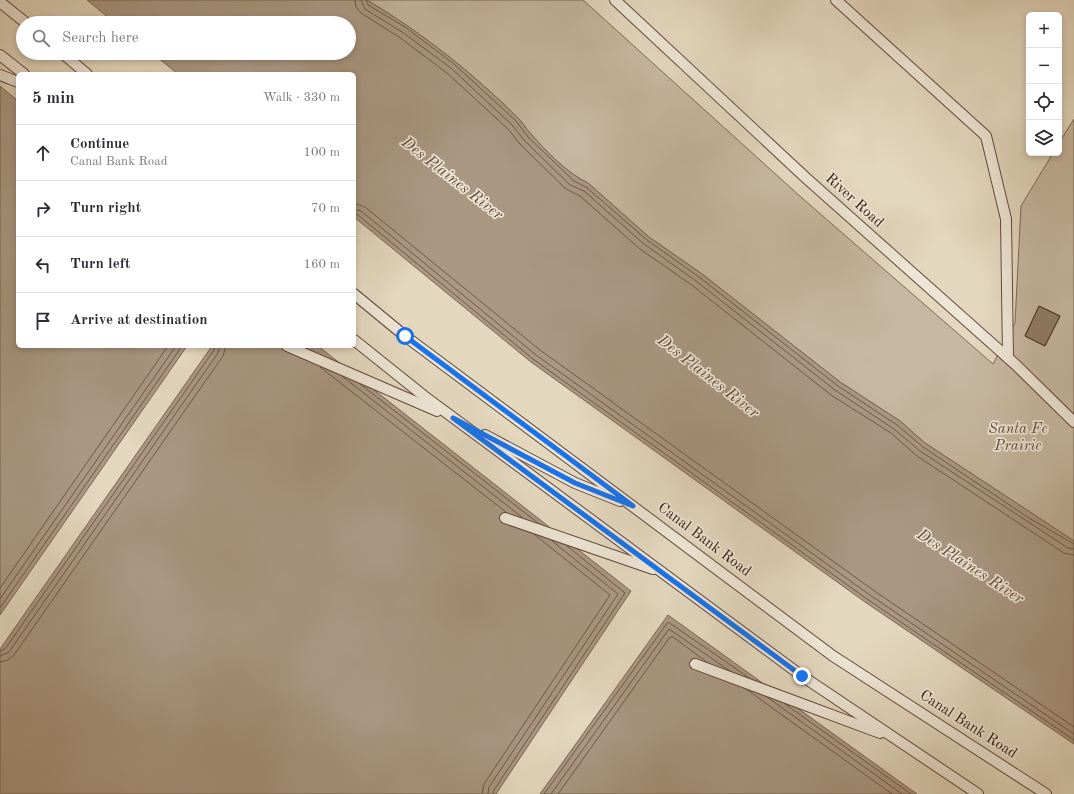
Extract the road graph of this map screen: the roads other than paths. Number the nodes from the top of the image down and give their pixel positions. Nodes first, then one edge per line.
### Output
1 (615, 0) edge
2 (836, 0) edge
3 (0, 2) edge
4 (17, 16) edge
5 (0, 55) edge
6 (71, 60) edge
7 (21, 72) edge
8 (86, 72) edge
9 (0, 75) edge
10 (16, 81) edge
11 (356, 296) edge
12 (356, 342) edge
13 (292, 348) edge
14 (1008, 358) junction
15 (453, 418) junction
16 (1074, 422) edge
17 (633, 506) junction
18 (505, 518) dead end
19 (662, 572) junction
20 (694, 664) dead end
21 (897, 739) junction
22 (978, 794) edge
23 (1046, 794) edge

1 - 14 lane, River Road
2 - 14 lane
3 - 4 lane
5 - 7 lane
6 - 8 lane
9 - 10 lane
11 - 17 lane, Canal Bank Road
12 - 15 lane
13 - 15 lane
14 - 16 lane, River Road
15 - 17 lane
15 - 19 lane
17 - 23 lane, Canal Bank Road
18 - 19 lane
19 - 21 lane
20 - 21 lane
21 - 22 lane

